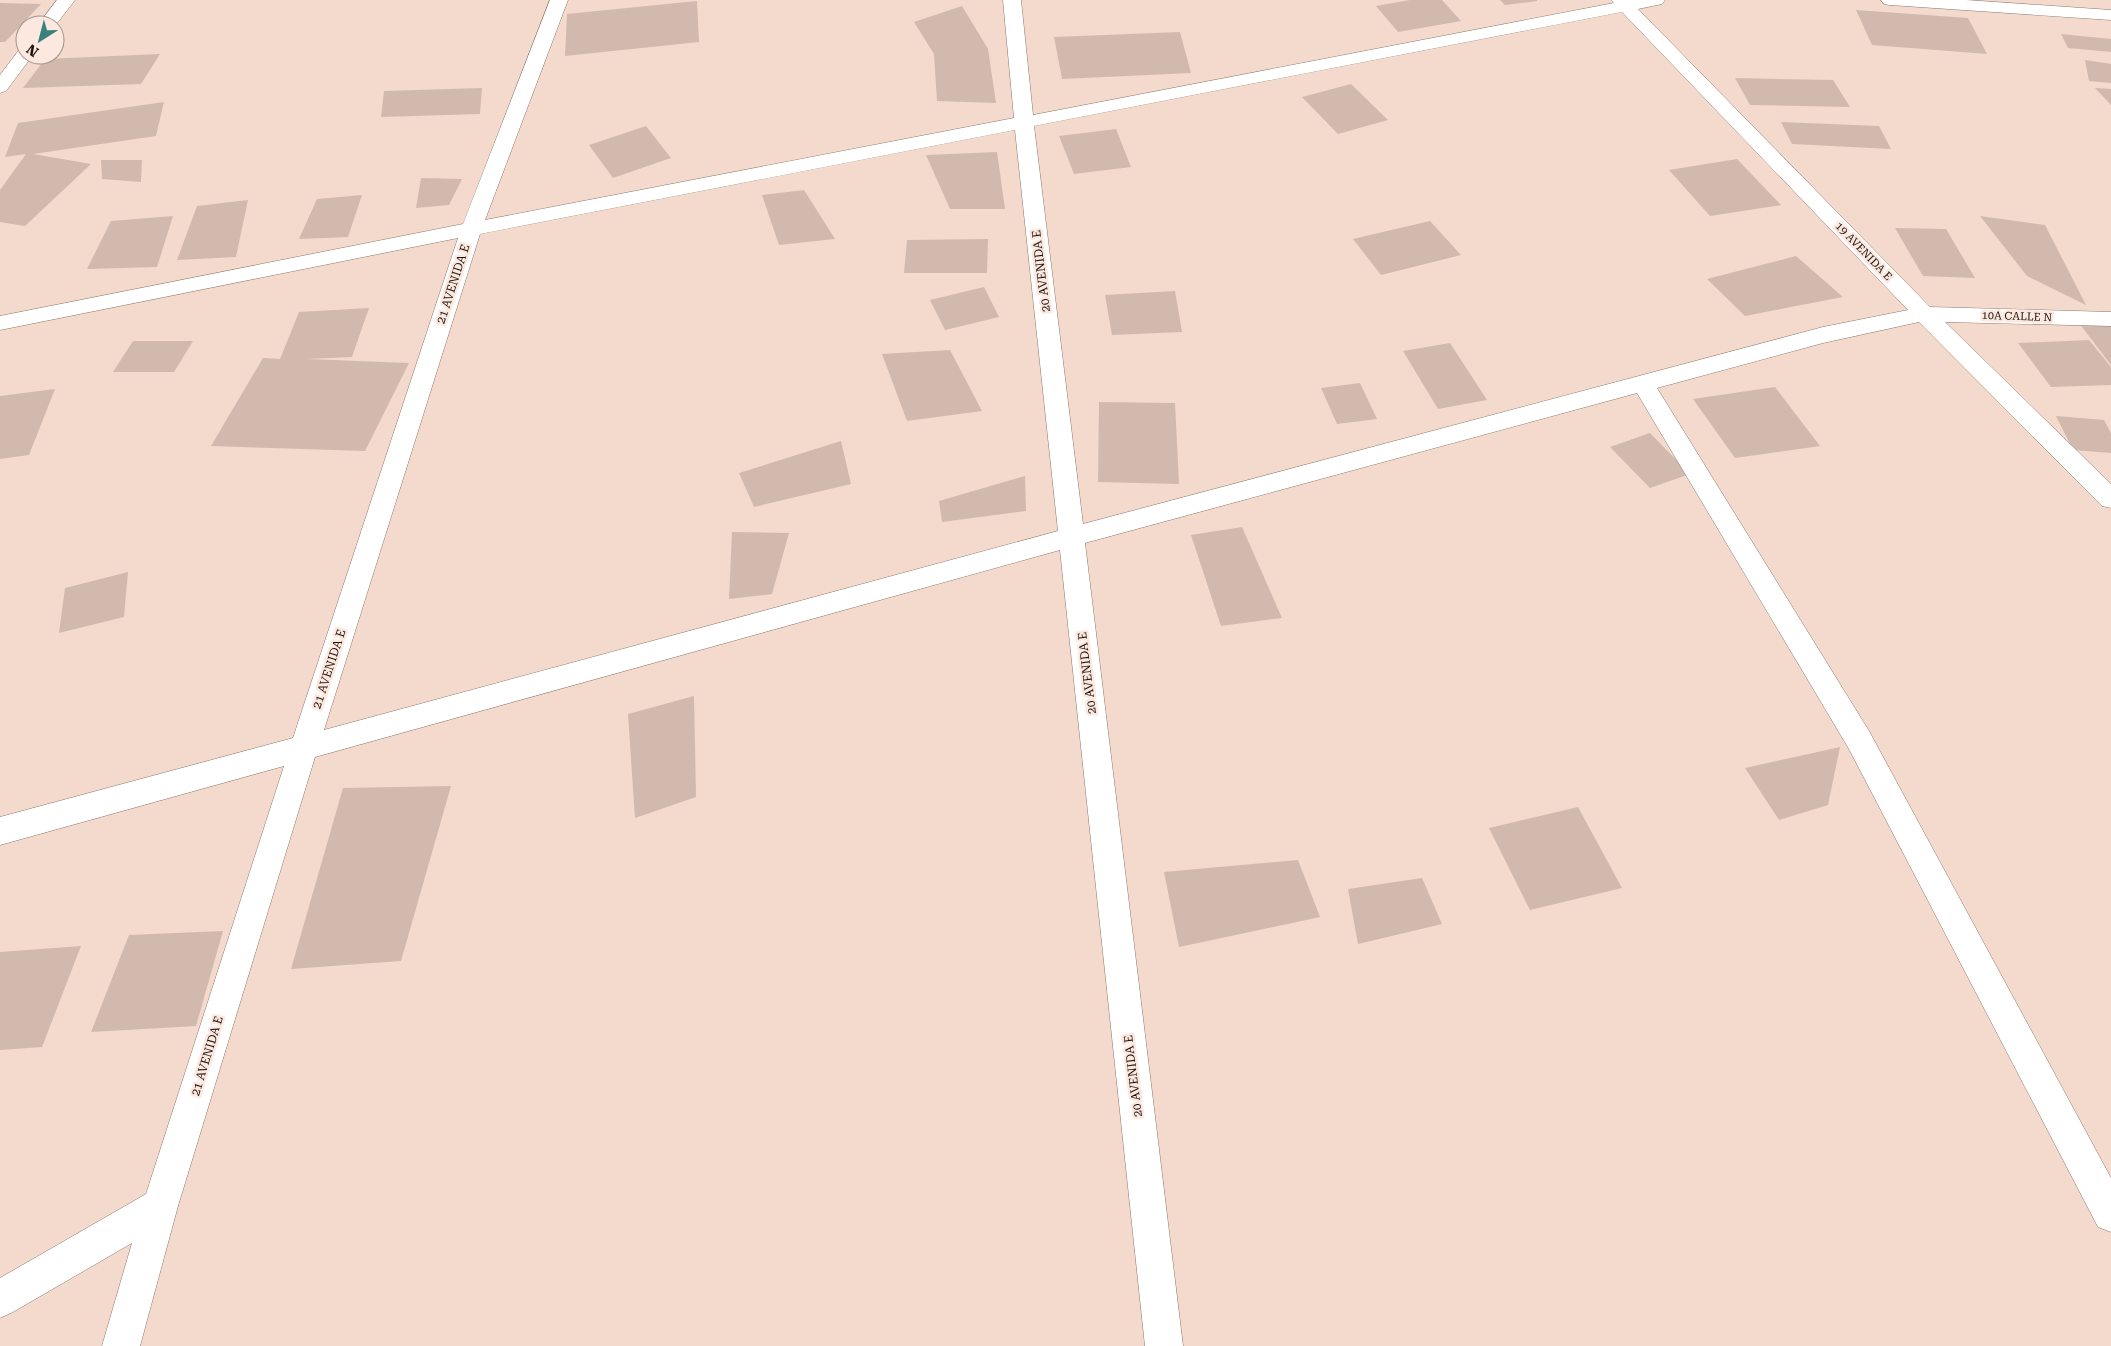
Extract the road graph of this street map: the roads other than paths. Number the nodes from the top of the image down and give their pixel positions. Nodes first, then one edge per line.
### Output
1 (66, 0) edge
2 (559, 0) edge
3 (1012, 0) edge
4 (1656, 0) edge
5 (1897, 0) edge
6 (1622, 3) edge
7 (55, 15) edge
8 (2111, 15) edge
9 (17, 65) edge
10 (0, 88) edge
11 (1024, 122) junction
12 (471, 229) junction
13 (1924, 314) junction
14 (2111, 319) edge
15 (0, 323) edge
16 (1643, 383) junction
17 (2111, 499) edge
18 (1071, 537) junction
19 (304, 746) junction
20 (0, 831) edge
21 (160, 1206) junction
22 (2111, 1214) edge
23 (0, 1299) edge
24 (121, 1346) edge
25 (1164, 1346) edge

1 - 7 street
2 - 12 street, 21 AVENIDA E
3 - 11 street, 20 AVENIDA E
4 - 6 street
5 - 8 street
6 - 11 street
6 - 13 street, 19 AVENIDA E
9 - 10 street
11 - 12 street
11 - 18 street, 20 AVENIDA E
12 - 15 street
12 - 19 street, 21 AVENIDA E
13 - 14 street, 10A CALLE N
13 - 16 street, 10A CALLE N
13 - 17 street, 19 AVENIDA E
16 - 18 street, 10A CALLE N
16 - 22 street
18 - 19 street, 10A CALLE N
18 - 25 street, 20 AVENIDA E
19 - 20 street, 10A CALLE N
19 - 21 street, 21 AVENIDA E
21 - 23 street
21 - 24 street, 21 AVENIDA E

